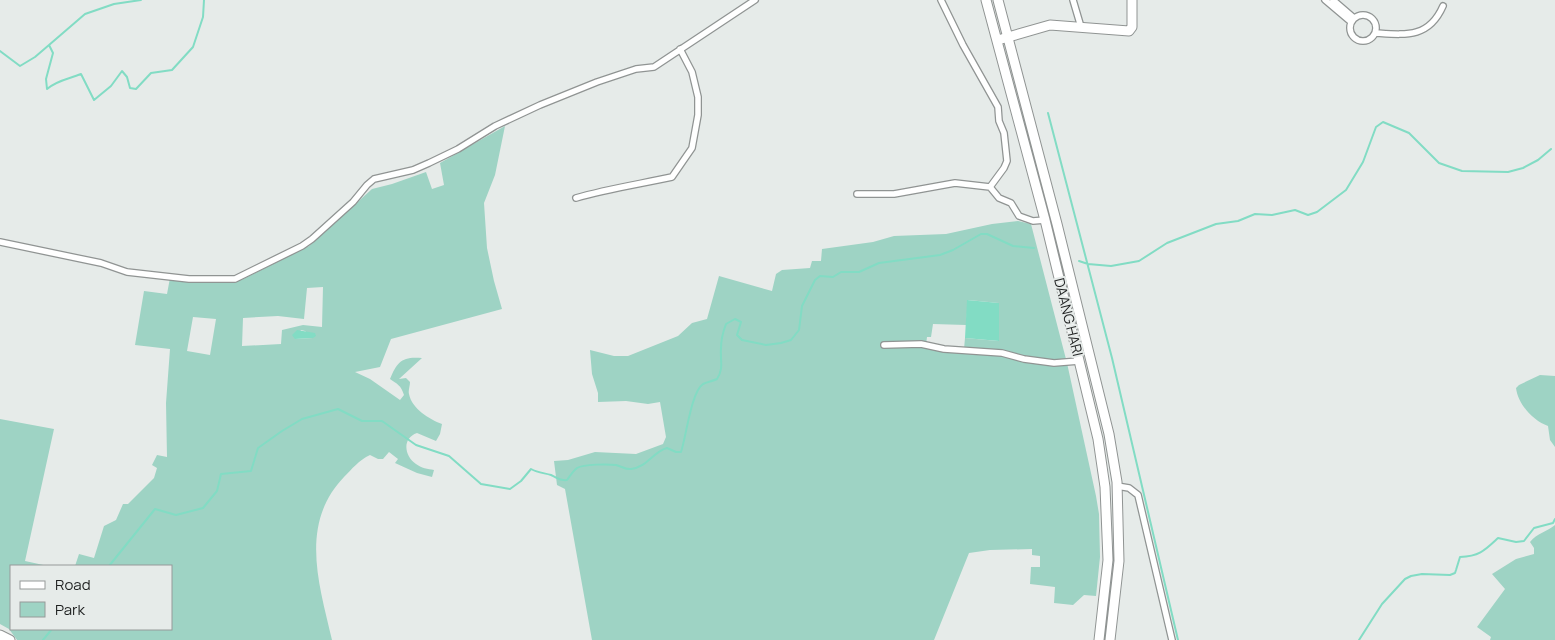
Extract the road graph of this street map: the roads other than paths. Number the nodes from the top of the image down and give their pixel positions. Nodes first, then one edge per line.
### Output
1 (755, 0) edge
2 (941, 0) edge
3 (986, 0) edge
4 (998, 0) edge
5 (1073, 0) edge
6 (1132, 0) edge
7 (1325, 0) edge
8 (1333, 0) edge
9 (1443, 6) dead end
10 (1353, 20) junction
11 (1081, 27) junction
12 (1376, 33) junction
13 (1008, 36) junction
14 (998, 40) junction
15 (680, 49) junction
16 (990, 187) junction
17 (856, 194) dead end
18 (576, 198) dead end
19 (1045, 220) junction
20 (0, 242) edge
21 (884, 345) dead end
22 (1079, 361) junction
23 (1117, 486) junction
24 (0, 635) edge
25 (10, 640) edge
26 (1099, 640) edge
27 (1110, 640) edge
28 (1172, 640) edge

1 - 15 street
2 - 16 street
3 - 14 main road, DAANG HARI
4 - 13 main road, DAANG HARI
5 - 11 street
6 - 11 main road
7 - 10 street
8 - 10 street
9 - 12 street
10 - 12 street
10 - 12 street
11 - 13 main road
13 - 14 main road
13 - 23 main road, DAANG HARI
14 - 19 main road, DAANG HARI
15 - 18 street
15 - 20 street
16 - 17 street
16 - 19 street
19 - 22 main road, DAANG HARI
21 - 22 street
22 - 26 main road, DAANG HARI
23 - 27 main road, DAANG HARI
23 - 28 street
24 - 25 main road

